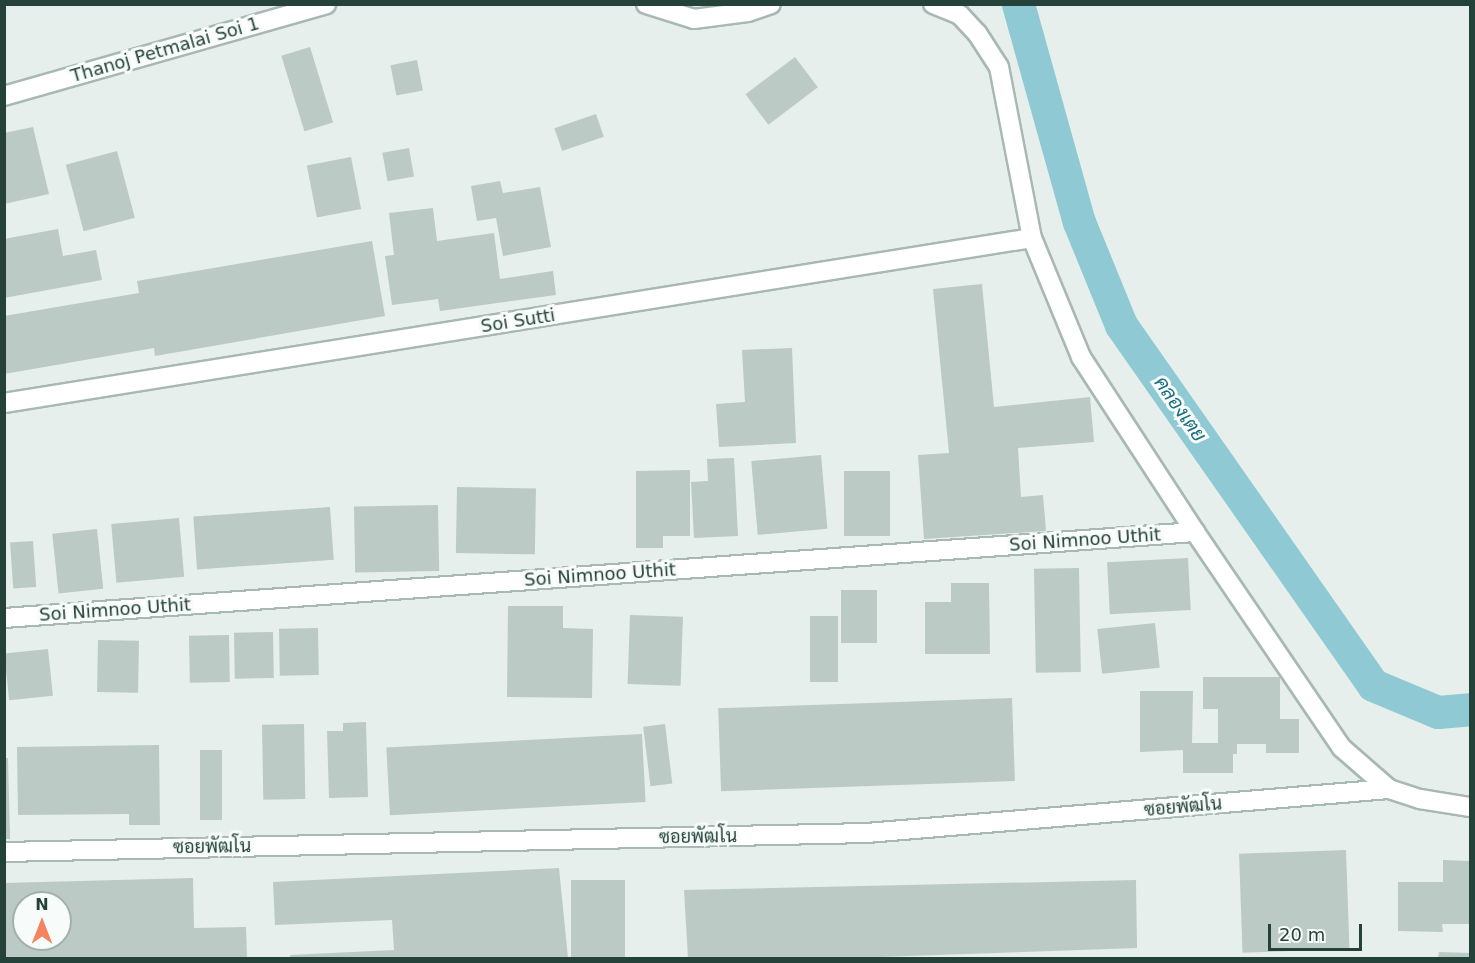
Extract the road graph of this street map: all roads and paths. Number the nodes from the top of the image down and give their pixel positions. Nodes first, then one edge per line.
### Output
1 (326, 4) edge
2 (646, 4) edge
3 (771, 4) edge
4 (933, 4) edge
5 (4, 96) edge
6 (1032, 238) junction
7 (4, 403) edge
8 (1195, 531) junction
9 (4, 618) edge
10 (1389, 789) junction
11 (1470, 807) edge
12 (4, 852) edge

1 - 5 street, Thanoj Petmalai Soi 1
2 - 3 street
4 - 6 street
6 - 7 street, Soi Sutti
6 - 8 street
8 - 9 street, Soi Nimnoo Uthit
8 - 10 street
10 - 11 street
10 - 12 street, ซอยพัฒโน

